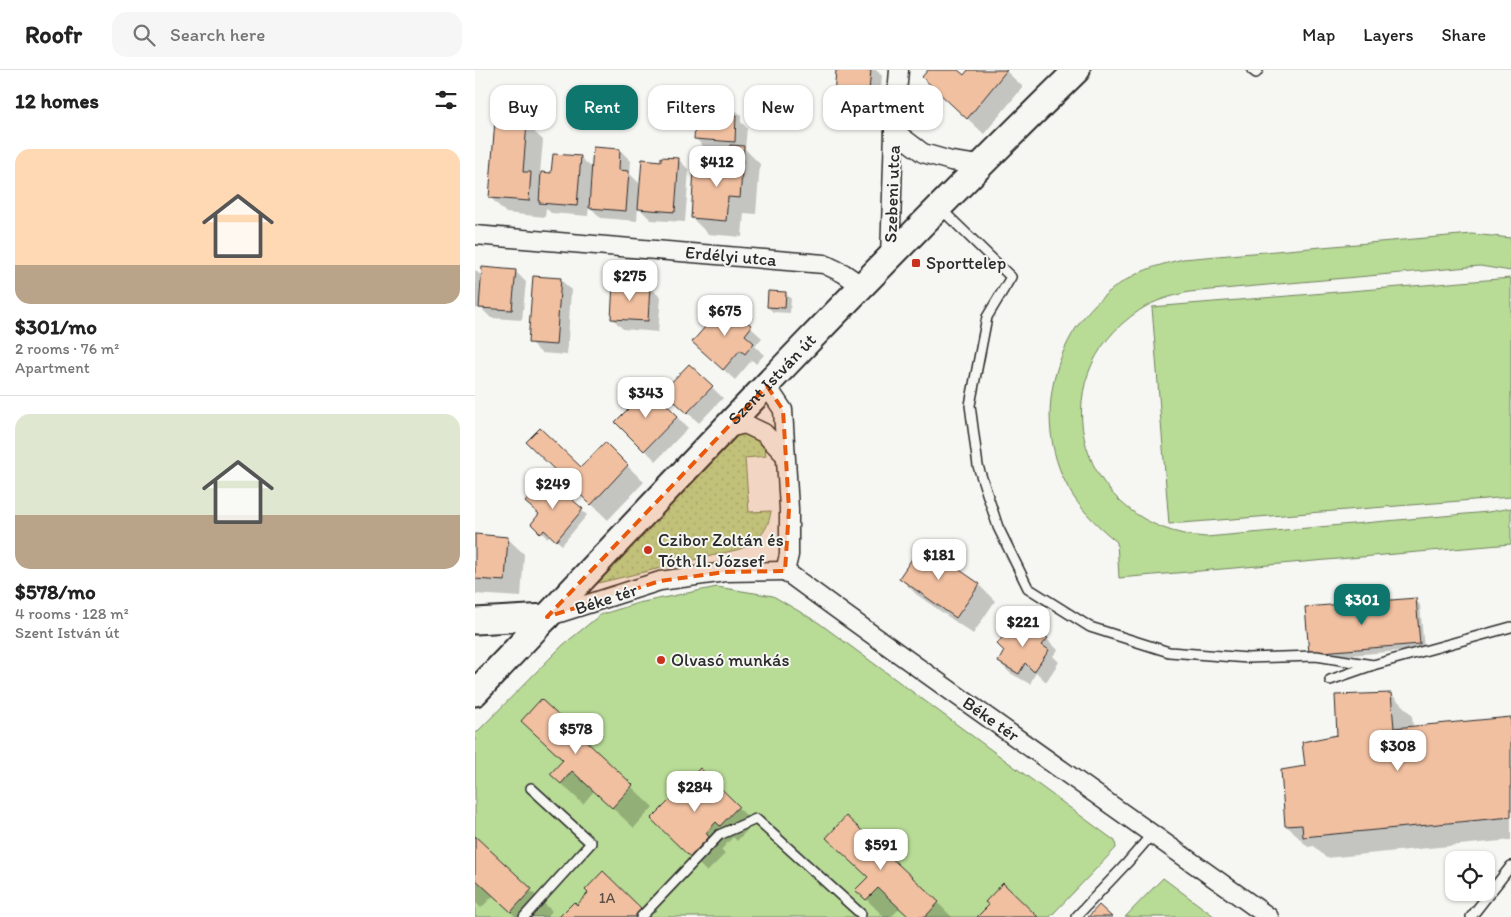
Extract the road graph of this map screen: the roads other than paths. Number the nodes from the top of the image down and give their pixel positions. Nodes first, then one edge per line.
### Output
1 (899, 70) edge
2 (1077, 70) edge
3 (1252, 70) edge
4 (1258, 70) edge
5 (894, 131) junction
6 (979, 166) junction
7 (940, 208) junction
8 (475, 235) edge
9 (890, 258) junction
10 (862, 286) junction
11 (767, 386) junction
12 (724, 429) junction
13 (785, 455) junction
14 (785, 571) junction
15 (547, 617) junction
16 (475, 621) edge
17 (1511, 627) edge
18 (1373, 665) junction
19 (1330, 680) dead end
20 (475, 693) edge
21 (531, 788) dead end
22 (1153, 833) junction
23 (1511, 866) edge
24 (861, 914) dead end
25 (524, 917) edge
26 (641, 917) edge
27 (1075, 917) edge
28 (1269, 917) edge
29 (1471, 917) edge

1 - 5 street, Szebeni utca
2 - 6 street, Szent István út
3 - 4 lane
5 - 6 street, Szebeni utca
5 - 9 street, Szebeni utca
6 - 7 street, Szent István út
7 - 9 street, Szent István út
7 - 18 lane
8 - 10 street, Erdélyi utca
9 - 10 street, Szent István út
10 - 11 street, Szent István út
11 - 12 street, Szent István út
11 - 13 street
12 - 13 street
12 - 15 street, Szent István út
13 - 14 street
14 - 15 street, Béke tér
14 - 22 street, Béke tér
15 - 16 street
15 - 20 street, Szent István út
17 - 18 lane
18 - 19 lane
21 - 25 lane
22 - 27 lane
22 - 28 street, Béke tér
23 - 29 lane
24 - 26 lane

